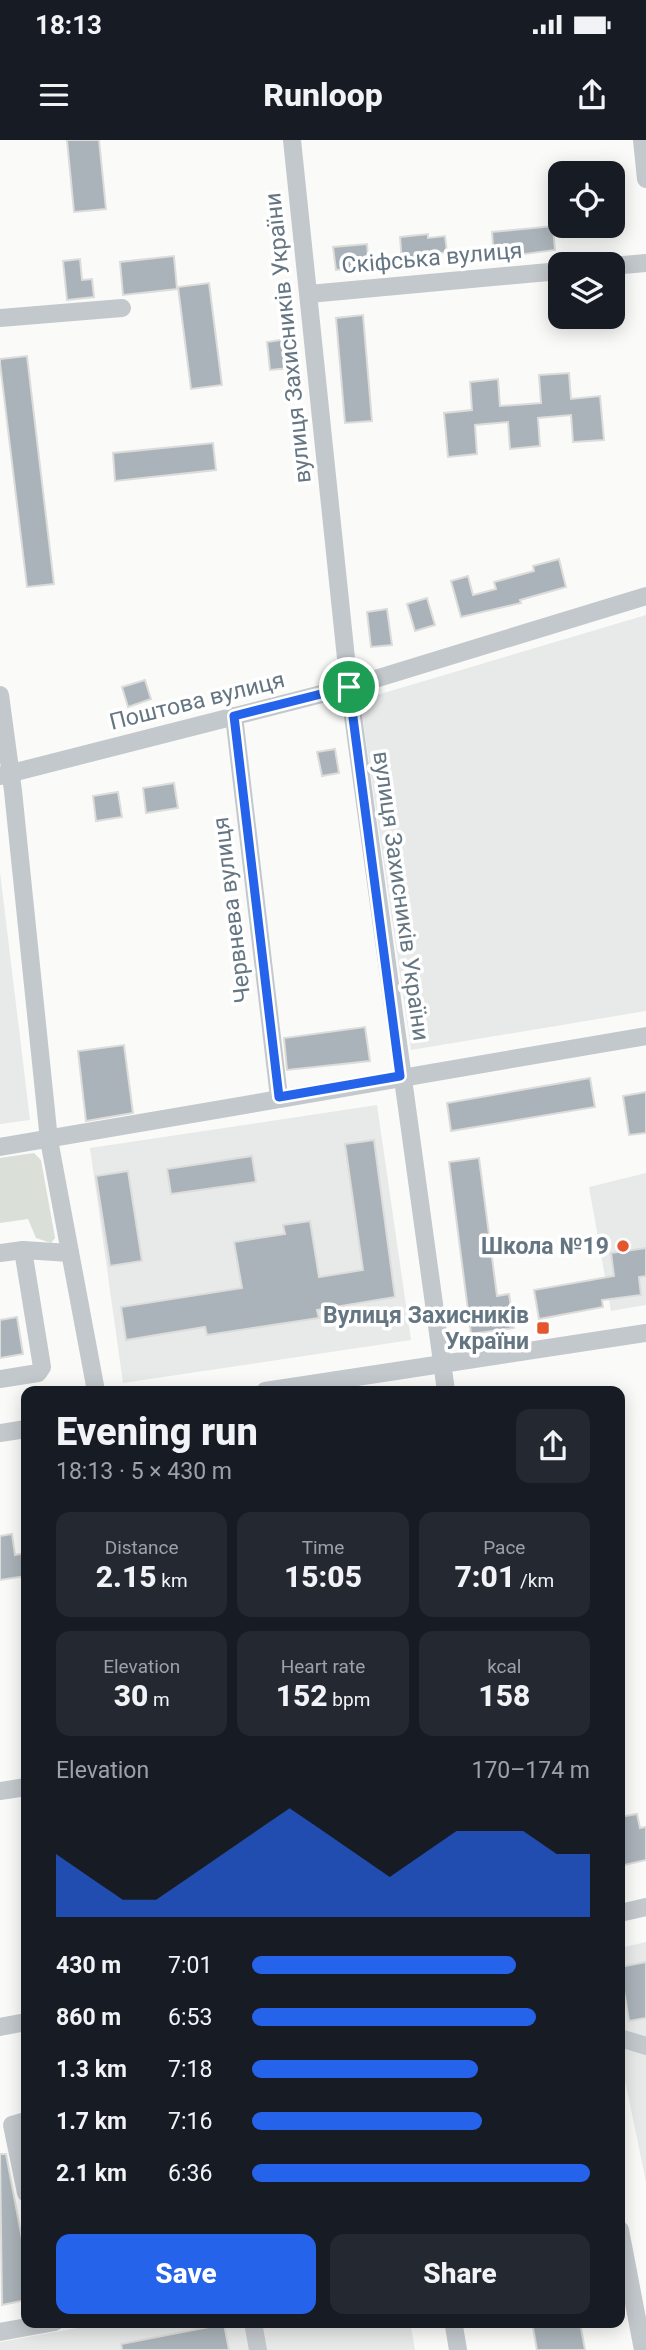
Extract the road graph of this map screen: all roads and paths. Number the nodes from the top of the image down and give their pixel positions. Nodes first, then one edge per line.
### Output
1 (292, 140) edge
2 (642, 140) edge
3 (646, 179) edge
4 (646, 263) edge
5 (625, 265) edge
6 (548, 272) edge
7 (309, 294) junction
8 (121, 308) dead end
9 (0, 318) edge
10 (646, 596) edge
11 (349, 687) junction
12 (0, 695) edge
13 (234, 716) junction
14 (6, 775) edge
15 (646, 1036) edge
16 (400, 1076) junction
17 (279, 1097) junction
18 (49, 1140) junction
19 (0, 1147) edge
20 (23, 1250) junction
21 (0, 1253) edge
22 (70, 1253) junction
23 (646, 1333) edge
24 (441, 1364) junction
25 (0, 1379) edge
26 (95, 1386) edge
27 (298, 1386) edge
28 (445, 1386) edge
29 (21, 1430) edge
30 (0, 1433) edge
31 (21, 1788) edge
32 (0, 1791) edge
33 (646, 1908) edge
34 (625, 1912) edge
35 (21, 2023) edge
36 (0, 2027) edge
37 (625, 2040) edge
38 (646, 2046) edge
39 (21, 2122) edge
40 (21, 2169) edge
41 (625, 2256) edge
42 (22, 2328) edge
43 (254, 2328) edge
44 (454, 2328) edge
45 (0, 2332) edge
46 (258, 2350) edge
47 (458, 2350) edge
48 (643, 2350) edge

1 - 7 street, вулиця Захисників України
2 - 3 street
4 - 5 street
6 - 7 street, Скіфська вулиця
7 - 11 street, вулиця Захисників України
8 - 9 street
10 - 11 street, Поштова вулиця
11 - 13 street, Поштова вулиця
11 - 16 street, вулиця Захисників України
12 - 14 street
13 - 14 street, Поштова вулиця
13 - 17 street, Червнева вулиця
14 - 18 street
15 - 16 street
16 - 17 street
16 - 24 street, вулиця Захисників України
17 - 18 street
18 - 19 street
18 - 22 street
20 - 21 street
20 - 22 street
20 - 25 street
22 - 26 street
23 - 24 street
24 - 27 street
24 - 28 street, вулиця Захисників України
29 - 30 street
31 - 32 street
33 - 34 street
35 - 36 street
37 - 38 street
39 - 40 street
41 - 48 street
42 - 45 street
43 - 46 street
44 - 47 street

